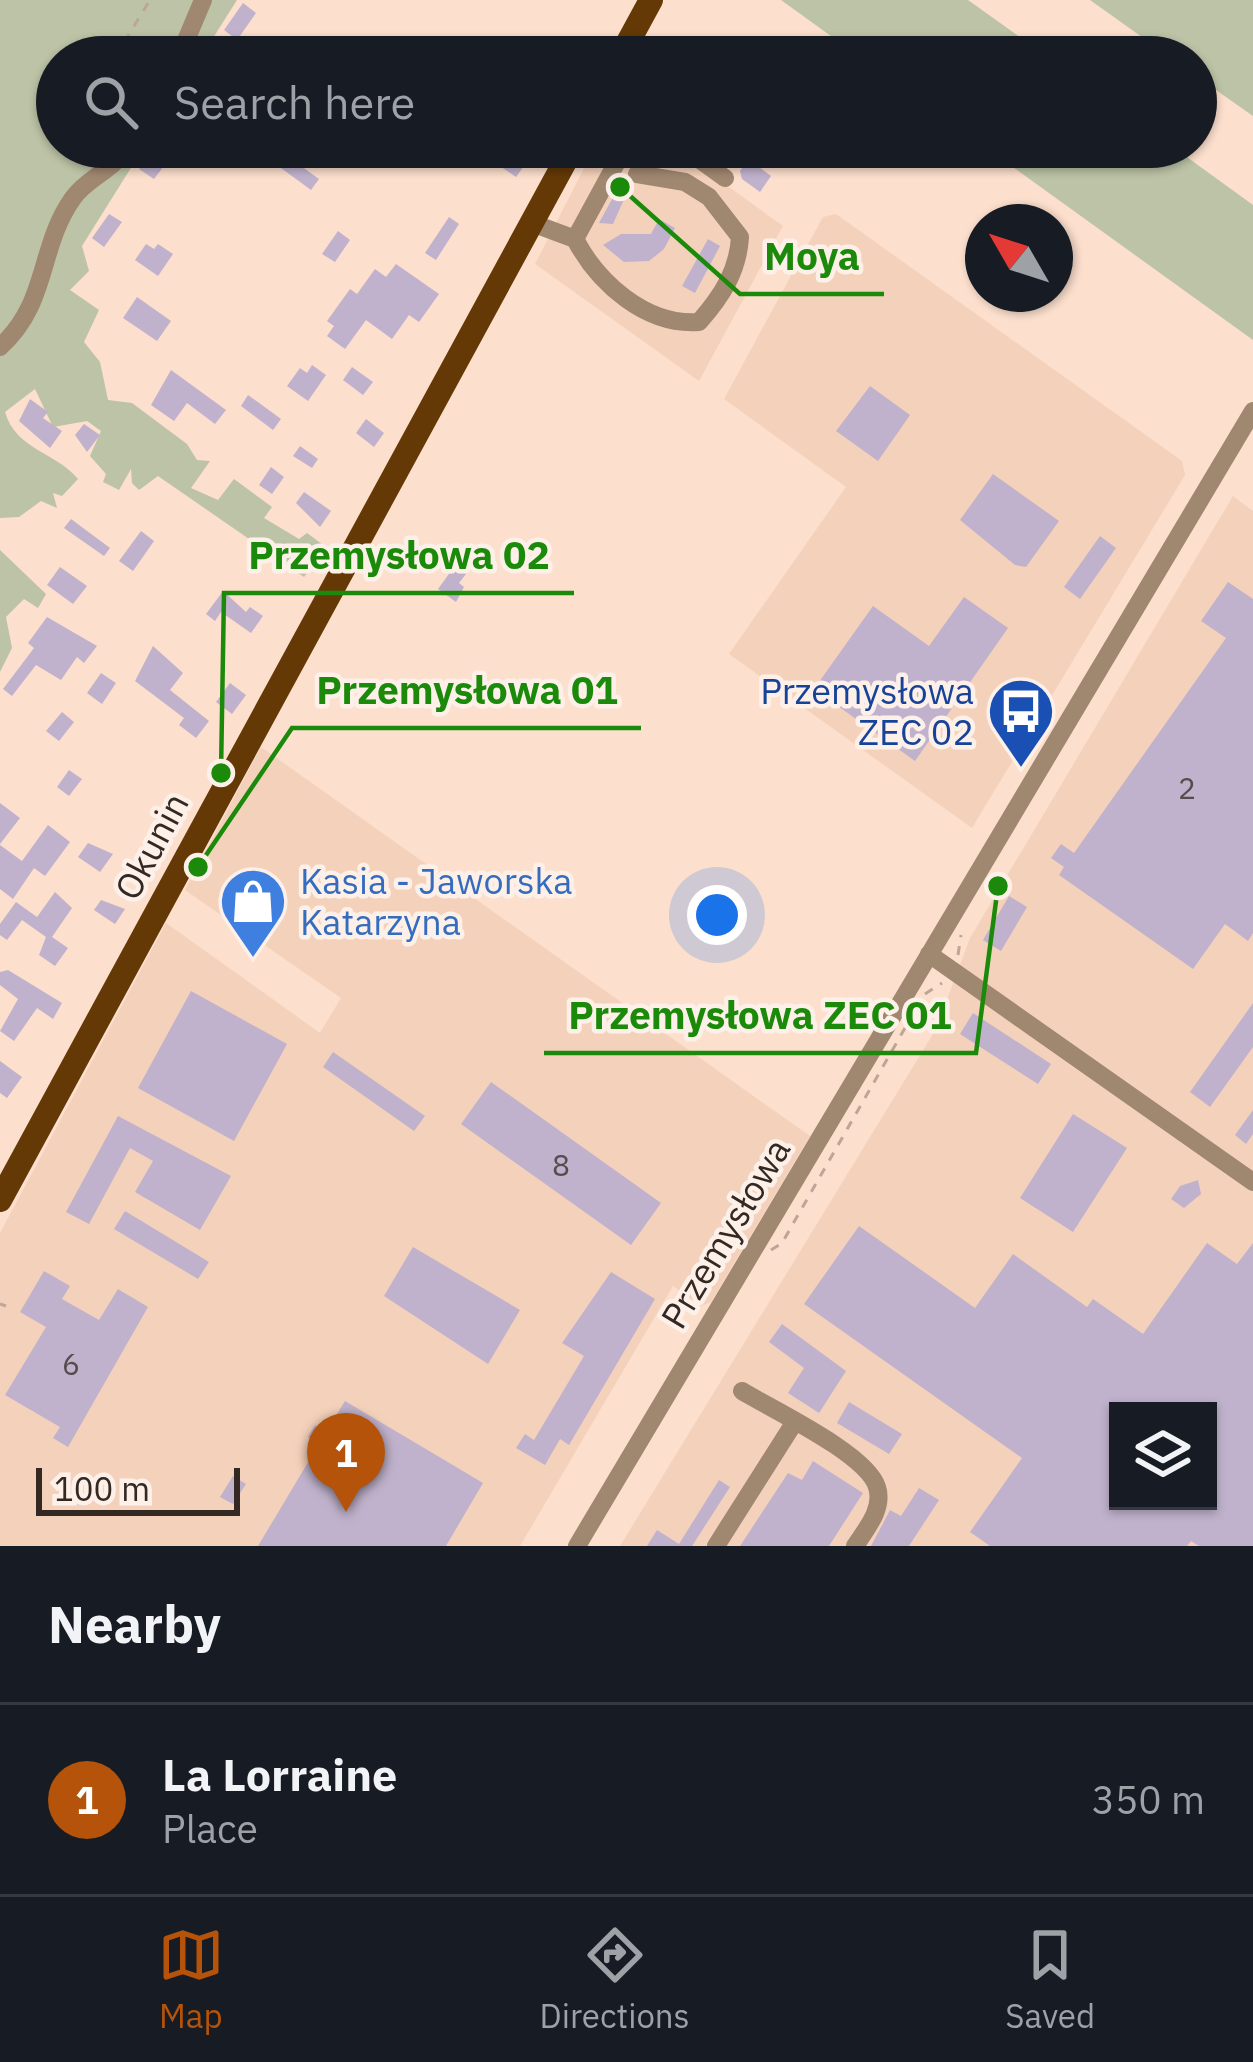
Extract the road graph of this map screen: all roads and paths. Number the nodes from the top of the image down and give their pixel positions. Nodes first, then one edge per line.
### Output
1 (150, 0) edge
2 (202, 0) edge
3 (651, 0) edge
4 (128, 36) edge
5 (187, 36) edge
6 (631, 36) edge
7 (111, 168) edge
8 (562, 168) edge
9 (621, 168) edge
10 (640, 168) edge
11 (711, 168) edge
12 (725, 178) dead end
13 (532, 223) junction
14 (575, 239) junction
15 (0, 347) edge
16 (1253, 411) edge
17 (929, 954) junction
18 (1253, 1182) edge
19 (0, 1200) edge
20 (742, 1391) dead end
21 (794, 1424) junction
22 (577, 1546) edge
23 (716, 1546) edge
24 (855, 1546) edge

1 - 4 path
2 - 5 street
3 - 6 main road
7 - 15 street
8 - 13 main road, Okunin
9 - 14 street
10 - 14 street
11 - 12 street
13 - 14 street
13 - 19 main road, Okunin
16 - 17 street, Przemysłowa
17 - 18 street
17 - 22 street, Przemysłowa
20 - 21 street
21 - 23 street
21 - 24 street

